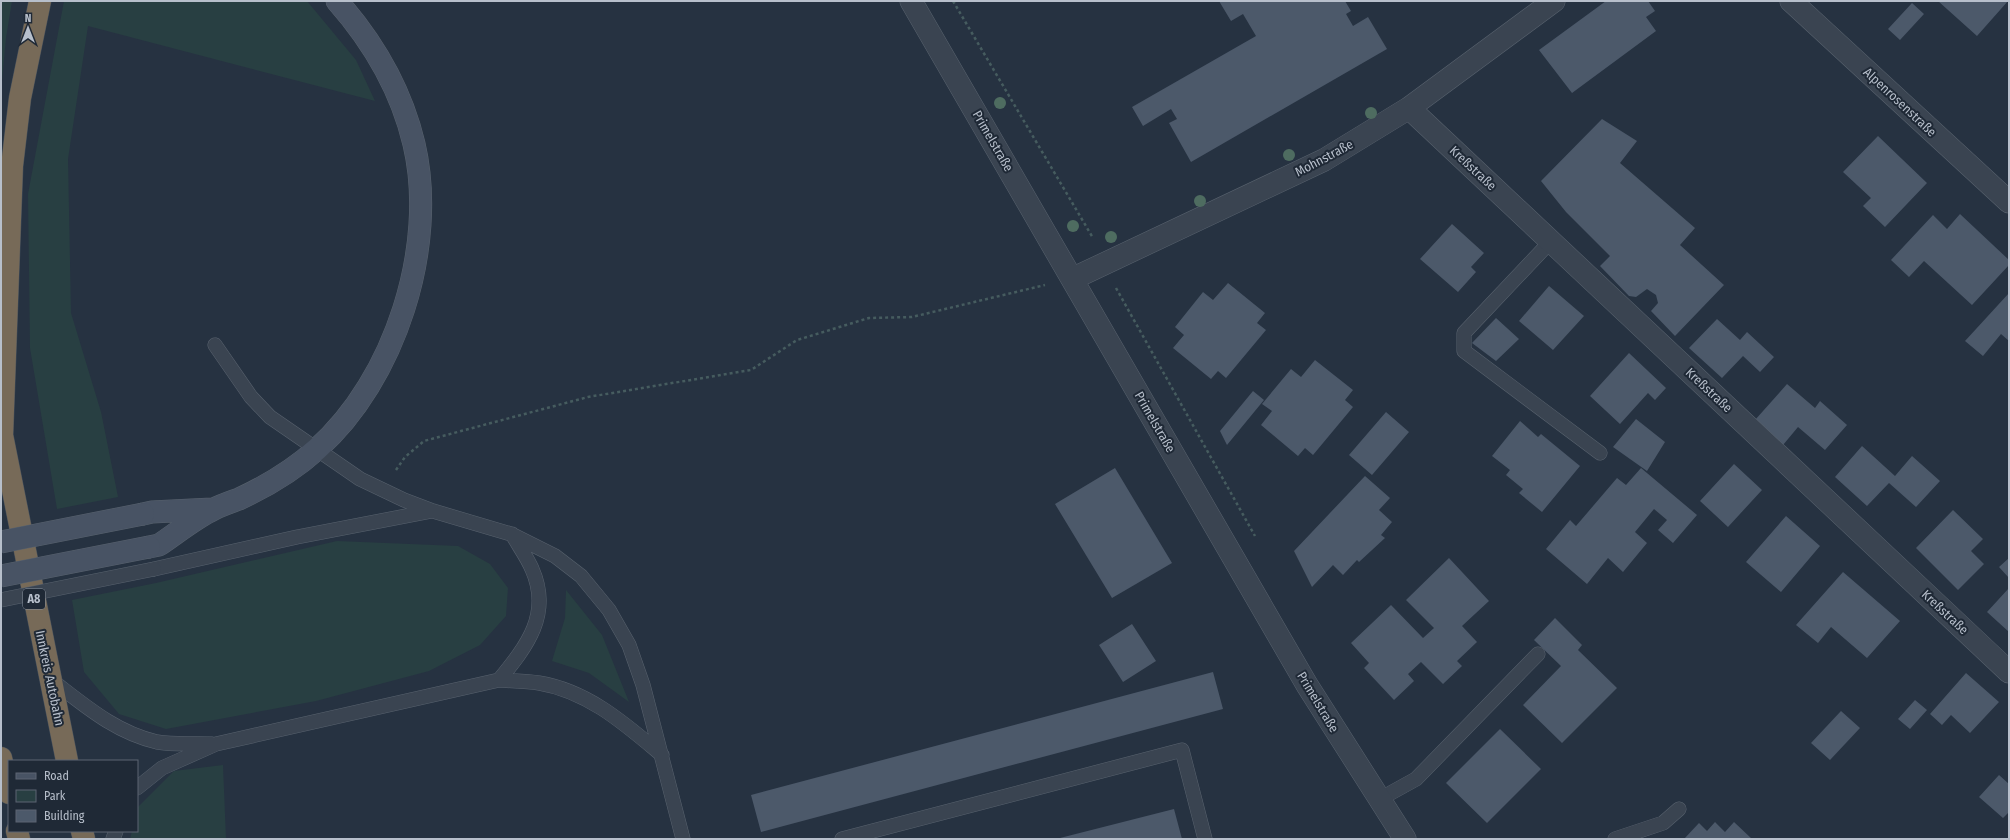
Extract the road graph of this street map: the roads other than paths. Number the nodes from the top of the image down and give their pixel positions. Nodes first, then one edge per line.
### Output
1 (40, 1) edge
2 (337, 1) edge
3 (911, 1) edge
4 (1554, 1) edge
5 (1792, 1) edge
6 (1409, 108) junction
7 (2009, 202) edge
8 (1551, 241) junction
9 (1072, 279) junction
10 (215, 345) dead end
11 (2, 434) edge
12 (317, 450) junction
13 (1600, 452) dead end
14 (212, 509) junction
15 (433, 511) junction
16 (511, 534) junction
17 (1, 542) edge
18 (1, 576) edge
19 (1, 600) edge
20 (1538, 654) dead end
21 (2009, 672) edge
22 (50, 679) junction
23 (499, 680) junction
24 (216, 744) junction
25 (662, 755) junction
26 (1, 758) edge
27 (67, 760) edge
28 (138, 787) edge
29 (8, 790) edge
30 (1378, 800) junction
31 (1679, 809) dead end
32 (683, 839) edge
33 (842, 839) edge
34 (1205, 839) edge
35 (1405, 839) edge
36 (1615, 839) edge

1 - 11 highway, Innkreis Autobahn
2 - 12 street
3 - 9 street, Primelstraße
4 - 6 street, Mohnstraße
5 - 7 street, Alpenrosenstraße
6 - 8 street, Kreßstraße
6 - 9 street, Mohnstraße
8 - 13 lane
8 - 21 street, Kreßstraße
9 - 30 street, Primelstraße
10 - 12 lane
11 - 22 highway, Innkreis Autobahn / A8
12 - 14 street
12 - 15 lane
14 - 17 street, bridge
14 - 18 street, bridge
15 - 16 lane
15 - 19 lane, bridge
16 - 23 lane
16 - 25 lane
20 - 30 lane
22 - 24 lane
22 - 27 highway, Innkreis Autobahn / A8
23 - 24 lane
23 - 25 lane
24 - 28 lane
25 - 32 lane
26 - 29 highway
30 - 35 street, Primelstraße
31 - 36 lane
33 - 34 lane

